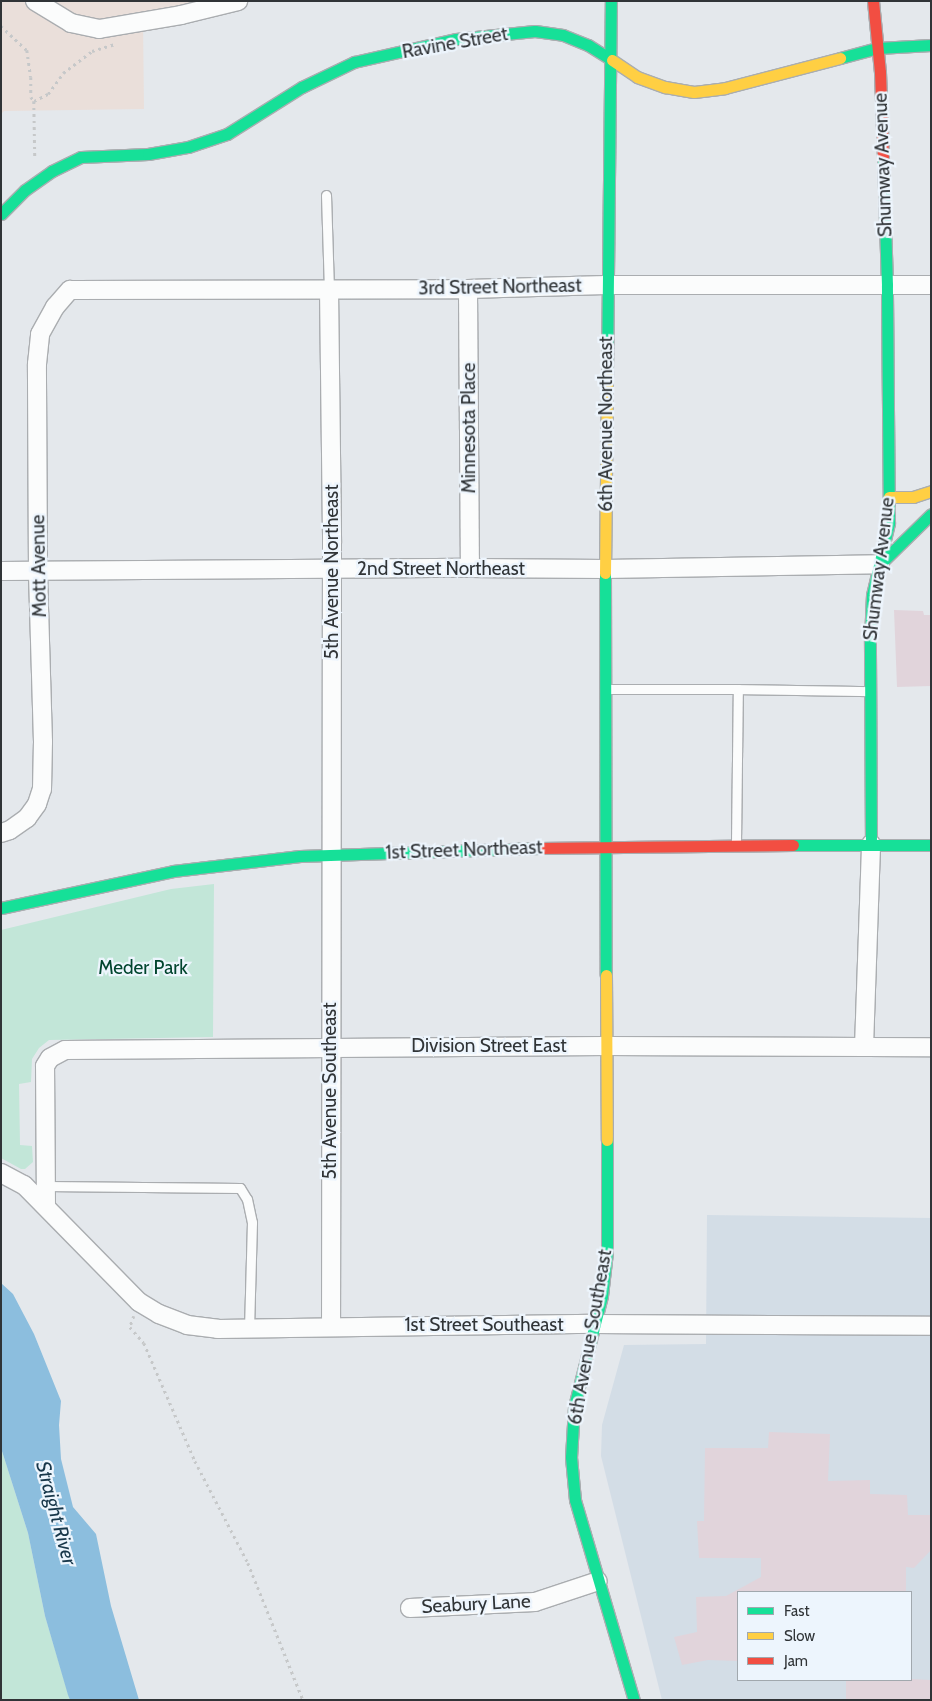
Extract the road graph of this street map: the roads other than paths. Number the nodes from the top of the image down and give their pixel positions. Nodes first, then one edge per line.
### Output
1 (238, 1) edge
2 (611, 1) edge
3 (873, 1) edge
4 (36, 2) edge
5 (931, 45) edge
6 (878, 48) junction
7 (612, 60) junction
8 (326, 195) dead end
9 (1, 214) edge
10 (606, 285) junction
11 (887, 286) junction
12 (931, 286) edge
13 (329, 289) junction
14 (468, 289) junction
15 (70, 290) joint
16 (931, 491) edge
17 (889, 497) junction
18 (931, 514) edge
19 (880, 564) junction
20 (470, 568) junction
21 (332, 569) junction
22 (605, 569) junction
23 (1, 571) edge
24 (38, 571) junction
25 (606, 689) junction
26 (738, 689) junction
27 (870, 691) junction
28 (1, 833) edge
29 (736, 844) junction
30 (871, 844) junction
31 (931, 845) edge
32 (606, 846) junction
33 (332, 855) junction
34 (1, 908) edge
35 (608, 1046) junction
36 (330, 1047) junction
37 (864, 1047) junction
38 (931, 1047) edge
39 (1, 1173) edge
40 (46, 1186) junction
41 (46, 1206) junction
42 (595, 1324) junction
43 (931, 1326) edge
44 (331, 1327) junction
45 (249, 1328) junction
46 (598, 1581) junction
47 (410, 1608) dead end
48 (634, 1700) edge

1 - 4 street
2 - 7 street, 6th Avenue Northeast
3 - 6 street, Shumway Avenue
5 - 6 street, Ravine Street
6 - 7 street, Ravine Street
6 - 11 street, Shumway Avenue
7 - 9 street, Ravine Street
7 - 10 street, 6th Avenue Northeast
8 - 13 lane
10 - 11 street, 3rd Street Northeast
10 - 14 street, 3rd Street Northeast
10 - 22 street, 6th Avenue Northeast
11 - 12 street, 3rd Street Northeast
11 - 17 street, Shumway Avenue
13 - 14 street, 3rd Street Northeast
13 - 15 street, 3rd Street Northeast
13 - 21 street, 5th Avenue Northeast
14 - 20 street, Minnesota Place
15 - 24 street, Mott Avenue
16 - 17 street
17 - 19 street, Shumway Avenue
18 - 19 street
19 - 22 street, 2nd Street Northeast
19 - 27 street, Shumway Avenue
20 - 21 street, 2nd Street Northeast
20 - 22 street, 2nd Street Northeast
21 - 24 street, 2nd Street Northeast
21 - 33 street, 5th Avenue Northeast
22 - 25 street, 6th Avenue Northeast
23 - 24 street, 2nd Street Northeast
24 - 28 street, Mott Avenue
25 - 26 lane
25 - 32 street, 6th Avenue Northeast
26 - 27 lane
26 - 29 lane
27 - 30 street, Shumway Avenue
29 - 30 street, 1st Street Northeast
29 - 32 street, 1st Street Northeast
30 - 31 street, 1st Street Northeast
30 - 37 street, Shumway Avenue
32 - 33 street, 1st Street Northeast
32 - 35 street, 6th Avenue Southeast
33 - 34 street, 1st Street Northeast
33 - 36 street, 5th Avenue Southeast
35 - 36 street, Division Street East
35 - 37 street, Division Street East
35 - 42 street, 6th Avenue Southeast
36 - 40 street, Division Street East
36 - 44 street, 5th Avenue Southeast
37 - 38 street, Division Street East
39 - 41 street, 1st Street Southeast
40 - 41 street
40 - 45 lane
41 - 45 street, 1st Street Southeast
42 - 43 street, 1st Street Southeast
42 - 44 street, 1st Street Southeast
42 - 46 street, 6th Avenue Southeast
44 - 45 street, 1st Street Southeast
46 - 47 street, Seabury Lane
46 - 48 street, 6th Avenue Southeast

